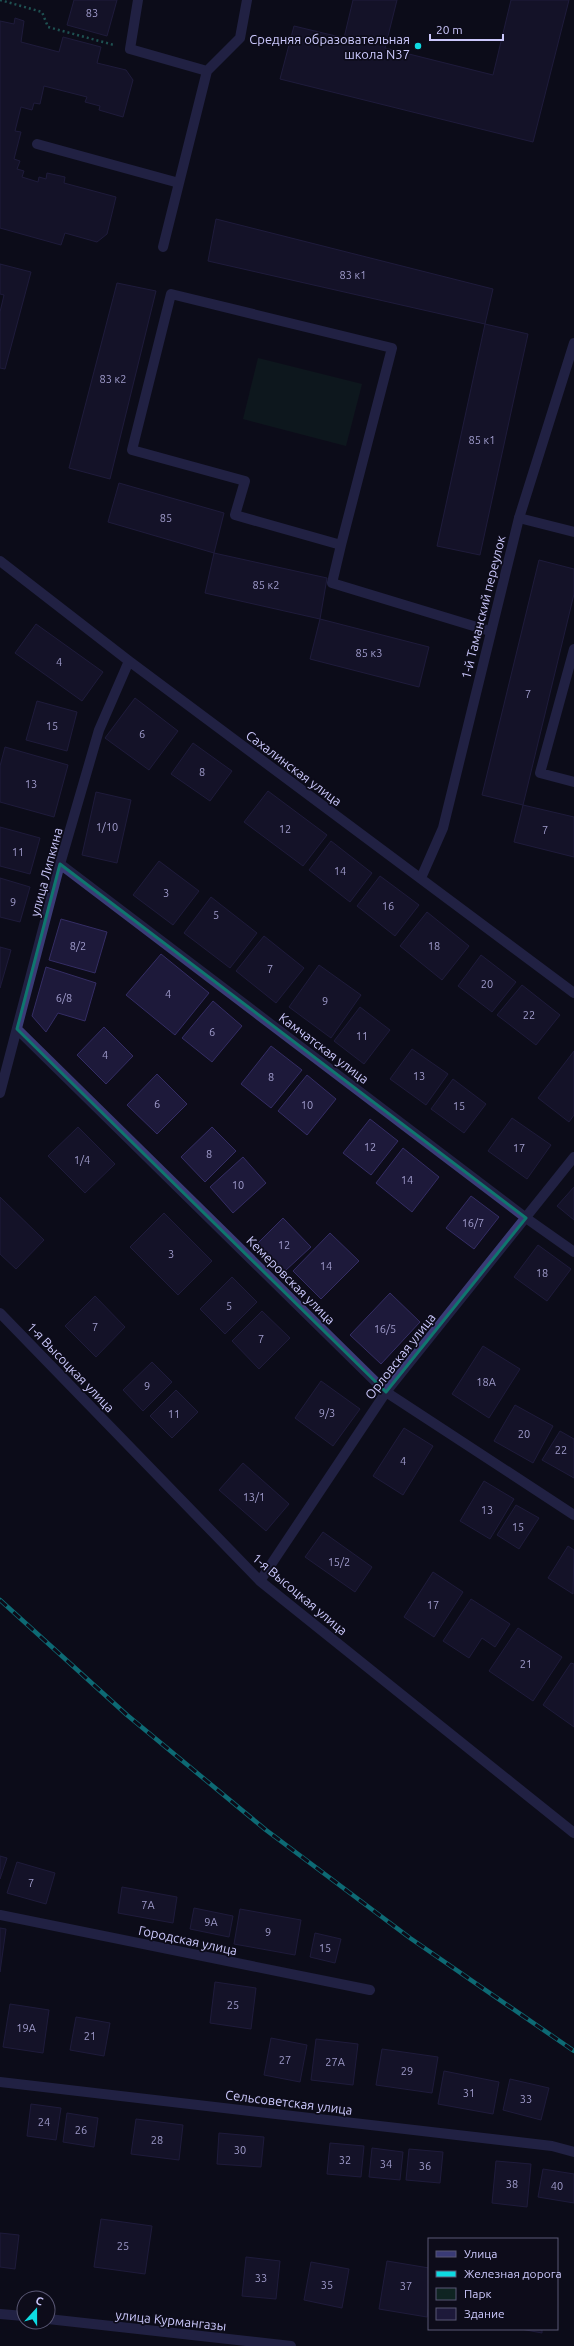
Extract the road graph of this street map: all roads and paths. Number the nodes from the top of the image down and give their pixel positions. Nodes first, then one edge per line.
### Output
1 (0, 0) edge
2 (138, 0) edge
3 (247, 0) edge
4 (130, 49) junction
5 (207, 71) junction
6 (37, 144) dead end
7 (179, 183) junction
8 (163, 247) dead end
9 (574, 343) edge
10 (519, 518) junction
11 (574, 532) edge
12 (341, 545) junction
13 (0, 561) edge
14 (490, 631) junction
15 (574, 649) edge
16 (129, 661) junction
17 (574, 782) edge
18 (60, 864) junction
19 (421, 878) junction
20 (574, 993) edge
21 (17, 1029) junction
22 (0, 1093) edge
23 (574, 1157) edge
24 (526, 1218) junction
25 (574, 1252) edge
26 (0, 1313) edge
27 (386, 1392) junction
28 (574, 1515) edge
29 (260, 1581) junction
30 (574, 1833) edge
31 (0, 1915) edge
32 (370, 1990) dead end
33 (0, 2082) edge
34 (574, 2152) edge
35 (0, 2314) edge
36 (16, 2315) edge
37 (56, 2320) edge
38 (291, 2346) edge

1 - 4 path
2 - 4 street
3 - 5 street
4 - 5 street
5 - 7 street
6 - 7 street
7 - 8 street
9 - 10 street, 1-й Таманский переулок
10 - 11 street
10 - 14 street, 1-й Таманский переулок
12 - 12 street
12 - 14 street
13 - 16 street, Сахалинская улица
14 - 19 street, 1-й Таманский переулок
15 - 17 street
16 - 18 street, улица Липкина
16 - 19 street, Сахалинская улица
18 - 21 street, улица Липкина
18 - 24 street, Камчатская улица
19 - 20 street, Сахалинская улица
21 - 22 street, улица Липкина
21 - 27 street, Кемеровская улица
23 - 24 street, Орловская улица
24 - 25 street, Камчатская улица
24 - 27 street, Орловская улица
26 - 29 street, 1-я Высоцкая улица
27 - 28 street, Кемеровская улица
27 - 29 street, Орловская улица
29 - 30 street, 1-я Высоцкая улица
31 - 32 street, Городская улица
33 - 34 street, Сельсоветская улица
35 - 36 street
37 - 38 street, улица Курмангазы

